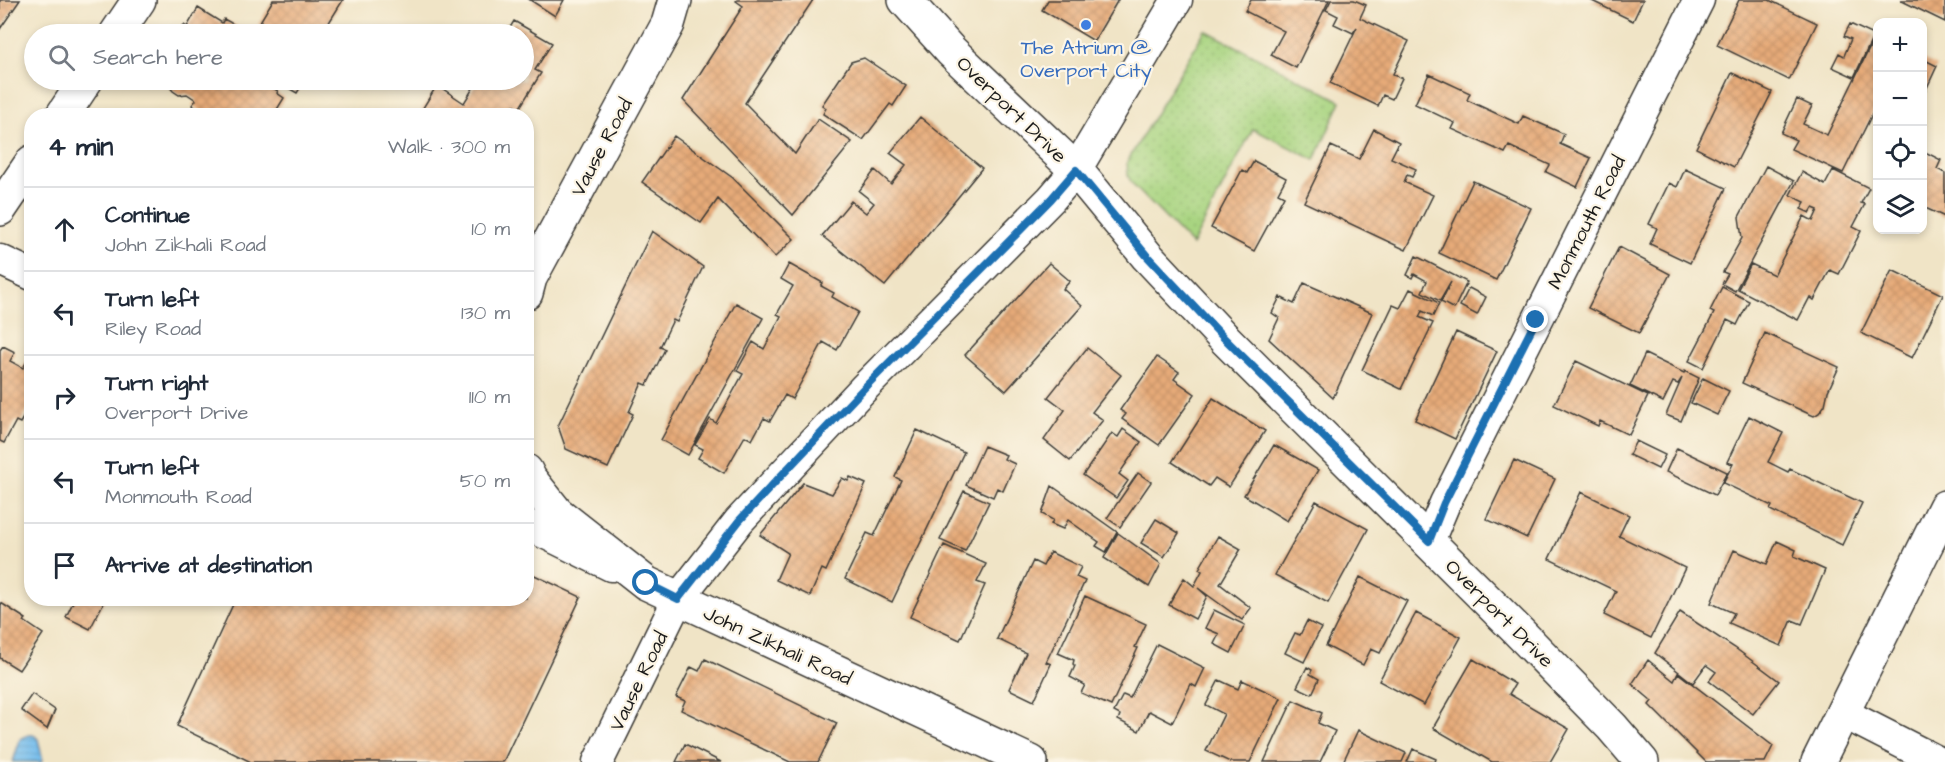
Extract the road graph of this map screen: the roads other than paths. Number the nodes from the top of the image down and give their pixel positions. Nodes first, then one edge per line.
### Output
1 (139, 0) edge
2 (905, 0) edge
3 (1177, 0) edge
4 (1699, 0) edge
5 (675, 8) edge
6 (123, 24) edge
7 (79, 90) edge
8 (67, 108) edge
9 (1076, 170) junction
10 (24, 174) edge
11 (0, 209) edge
12 (0, 260) edge
13 (24, 271) edge
14 (534, 274) edge
15 (534, 484) edge
16 (1945, 507) edge
17 (534, 528) edge
18 (1429, 541) junction
19 (646, 583) junction
20 (678, 599) junction
21 (1843, 713) junction
22 (598, 762) edge
23 (1031, 762) edge
24 (1642, 762) edge
25 (1818, 762) edge
26 (1939, 762) edge

1 - 6 main road
2 - 9 main road, Overport Drive
3 - 9 street, Vause Road
4 - 18 street, Monmouth Road
5 - 14 main road, Vause Road
7 - 8 main road
9 - 18 main road, Overport Drive
9 - 20 street, Vause Road
10 - 11 main road
12 - 13 street
15 - 19 main road
16 - 21 main road
17 - 19 street, John Zikhali Road
18 - 24 main road, Overport Drive
19 - 20 main road, John Zikhali Road
20 - 22 street, Vause Road
20 - 23 main road, John Zikhali Road
21 - 25 main road
21 - 26 street

